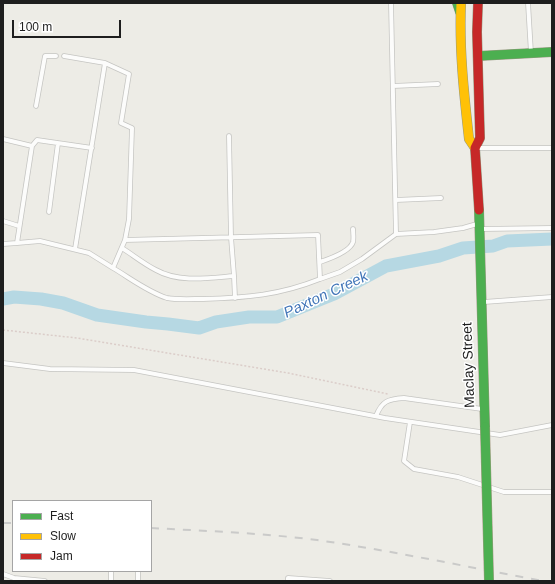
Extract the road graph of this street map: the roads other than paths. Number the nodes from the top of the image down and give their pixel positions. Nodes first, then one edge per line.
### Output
1 (391, 3) edge
2 (478, 3) edge
3 (528, 3) edge
4 (459, 6) edge
5 (552, 52) edge
6 (531, 53) junction
7 (56, 56) dead end
8 (64, 56) dead end
9 (478, 56) junction
10 (105, 63) junction
11 (438, 84) dead end
12 (393, 86) junction
13 (36, 106) dead end
14 (229, 136) dead end
15 (3, 139) edge
16 (58, 143) junction
17 (32, 146) junction
18 (92, 148) junction
19 (475, 148) junction
20 (552, 148) edge
21 (441, 198) dead end
22 (396, 200) junction
23 (49, 212) dead end
24 (3, 221) edge
25 (19, 226) junction
26 (479, 227) junction
27 (552, 228) edge
28 (353, 229) dead end
29 (396, 234) junction
30 (231, 237) junction
31 (125, 240) junction
32 (17, 243) junction
33 (3, 244) edge
34 (122, 248) junction
35 (75, 250) junction
36 (320, 262) junction
37 (113, 268) junction
38 (234, 276) junction
39 (320, 279) junction
40 (552, 297) edge
41 (235, 298) junction
42 (482, 302) junction
43 (3, 363) edge
44 (485, 410) junction
45 (376, 416) junction
46 (410, 422) junction
47 (552, 425) edge
48 (552, 492) edge
49 (3, 574) edge
50 (45, 581) edge
51 (288, 581) edge
52 (330, 581) edge
53 (489, 581) edge

1 - 12 lane
2 - 9 main road, Maclay Street
3 - 6 lane
4 - 19 main road, Maclay Street
5 - 6 main road
6 - 9 main road
7 - 13 lane
8 - 10 lane
9 - 19 main road, Maclay Street
10 - 18 lane
10 - 31 lane
11 - 12 lane
12 - 22 lane
14 - 30 lane
15 - 17 lane
16 - 17 lane
16 - 18 lane
16 - 23 lane
17 - 25 lane
18 - 35 lane
19 - 20 lane
19 - 26 main road, Maclay Street
21 - 22 lane
22 - 29 lane
24 - 25 lane
25 - 32 lane
26 - 27 lane
26 - 29 lane
26 - 42 main road, Maclay Street
28 - 36 lane
29 - 39 lane
30 - 31 lane
30 - 36 lane
30 - 38 lane
31 - 34 lane
32 - 33 lane
32 - 35 lane
34 - 37 lane
34 - 38 lane
35 - 37 lane
36 - 39 lane
37 - 41 lane
38 - 41 lane
39 - 41 lane
40 - 42 lane
42 - 44 main road, Maclay Street
43 - 45 lane
44 - 45 lane
44 - 53 main road, Maclay Street, bridge
45 - 46 lane
46 - 47 lane
46 - 48 lane
49 - 50 lane
51 - 52 lane

